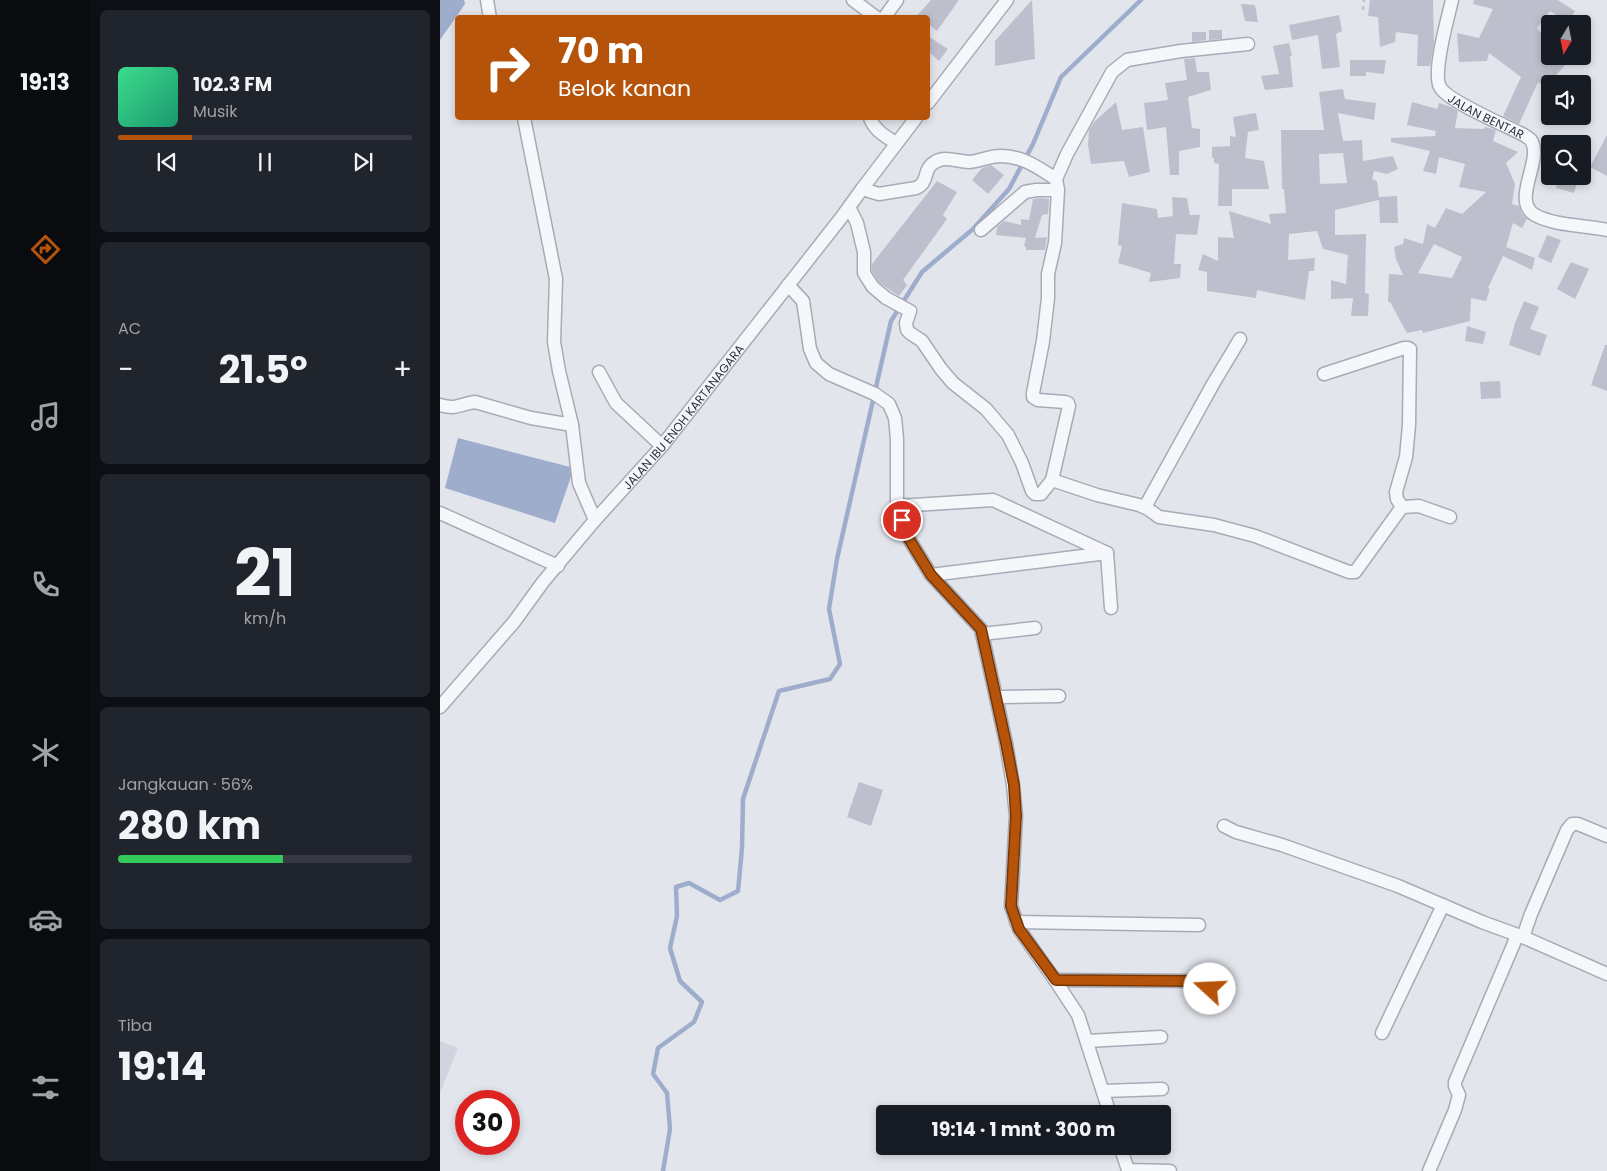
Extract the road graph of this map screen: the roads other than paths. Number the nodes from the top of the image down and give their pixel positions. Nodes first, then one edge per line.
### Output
1 (487, 0) edge
2 (853, 0) edge
3 (897, 0) edge
4 (1007, 0) edge
5 (1452, 0) edge
6 (490, 15) edge
7 (873, 15) edge
8 (886, 15) edge
9 (1248, 44) dead end
10 (930, 100) edge
11 (524, 120) edge
12 (871, 120) edge
13 (914, 120) edge
14 (896, 143) junction
15 (1057, 185) junction
16 (862, 189) junction
17 (849, 207) junction
18 (981, 230) dead end
19 (1607, 230) edge
20 (788, 285) junction
21 (1240, 339) dead end
22 (599, 372) dead end
23 (1324, 374) dead end
24 (440, 405) edge
25 (572, 425) junction
26 (662, 446) junction
27 (1052, 480) junction
28 (898, 506) junction
29 (1144, 507) junction
30 (1402, 507) junction
31 (440, 513) edge
32 (1450, 518) dead end
33 (595, 520) junction
34 (1108, 552) junction
35 (558, 566) junction
36 (931, 575) junction
37 (1111, 608) dead end
38 (1035, 628) dead end
39 (982, 634) junction
40 (1059, 696) dead end
41 (996, 697) junction
42 (440, 707) edge
43 (1224, 826) dead end
44 (1607, 836) edge
45 (1443, 905) junction
46 (1016, 922) junction
47 (1198, 925) dead end
48 (1520, 937) junction
49 (1607, 974) edge
50 (1056, 980) junction
51 (1227, 997) dead end
52 (1382, 1033) dead end
53 (1161, 1037) dead end
54 (1087, 1042) junction
55 (1162, 1090) dead end
56 (1103, 1091) junction
57 (1107, 1105) edge
58 (1123, 1155) edge
59 (1128, 1171) edge
60 (1169, 1171) edge
61 (1429, 1171) edge

1 - 6 street
2 - 7 street
3 - 8 street
4 - 10 street
5 - 19 street, JALAN BENTAR
9 - 15 street
11 - 25 street
12 - 14 street
13 - 14 street, JALAN IBU ENOH KARTANAGARA
14 - 16 street, JALAN IBU ENOH KARTANAGARA
15 - 16 street
15 - 18 street
15 - 27 street
16 - 17 street, JALAN IBU ENOH KARTANAGARA
17 - 20 street, JALAN IBU ENOH KARTANAGARA
17 - 27 street
20 - 26 street, JALAN IBU ENOH KARTANAGARA
20 - 28 street
21 - 29 street
22 - 26 street
23 - 30 street
24 - 25 street
25 - 33 street
26 - 33 street, JALAN IBU ENOH KARTANAGARA
27 - 29 street
28 - 34 street
28 - 36 street
29 - 30 street
30 - 32 street
31 - 35 street
33 - 35 street, JALAN IBU ENOH KARTANAGARA
34 - 36 street
34 - 37 street
35 - 42 street, JALAN IBU ENOH KARTANAGARA
36 - 39 street
38 - 39 street
39 - 41 street
40 - 41 street
41 - 46 street
43 - 45 street
44 - 48 street
45 - 48 street
45 - 52 street
46 - 47 street
46 - 50 street
48 - 49 street
48 - 61 street
50 - 51 street
50 - 54 street
53 - 54 street
54 - 56 street
55 - 56 street
56 - 57 street
58 - 59 street
59 - 60 street

